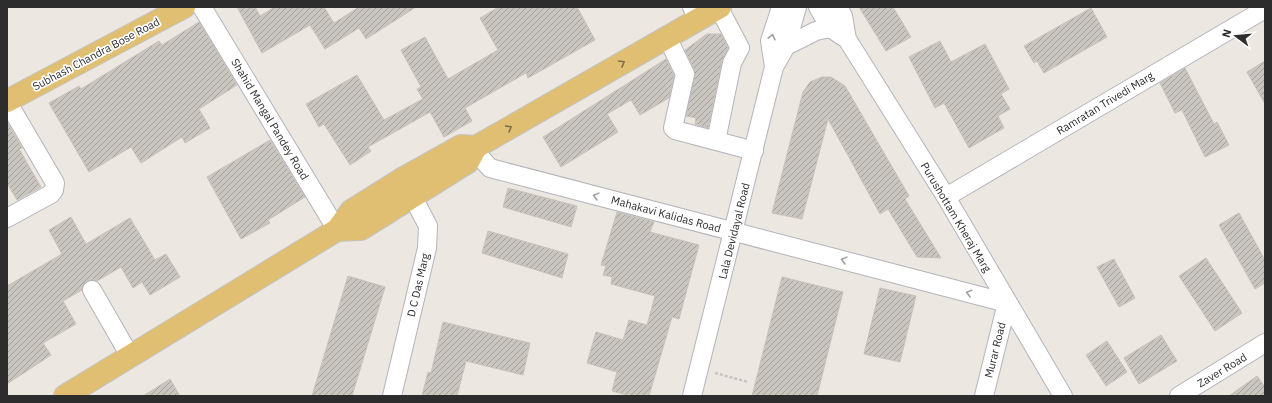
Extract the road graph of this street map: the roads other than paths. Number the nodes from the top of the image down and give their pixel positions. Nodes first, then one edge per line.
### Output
1 (184, 7) edge
2 (202, 7) edge
3 (719, 7) edge
4 (781, 7) edge
5 (798, 7) edge
6 (818, 7) edge
7 (838, 7) edge
8 (1265, 9) edge
9 (695, 13) edge
10 (830, 28) junction
11 (667, 37) junction
12 (847, 39) junction
13 (786, 46) junction
14 (774, 67) junction
15 (7, 101) edge
16 (716, 141) junction
17 (476, 147) junction
18 (754, 151) junction
19 (408, 188) junction
20 (946, 198) junction
21 (9, 213) edge
22 (337, 230) junction
23 (734, 232) junction
24 (92, 290) dead end
25 (1007, 303) junction
26 (1262, 351) edge
27 (130, 356) junction
28 (1181, 395) edge
29 (64, 396) edge
30 (392, 396) edge
31 (692, 396) edge
32 (984, 396) edge
33 (1063, 396) edge

1 - 15 main road, Subhash Chandra Bose Road
2 - 22 street, Shahid Mangal Pandey Road
3 - 9 main road
3 - 16 street
14 -> 4 street
5 - 13 street
6 - 10 street
7 - 12 street
8 - 20 street, Ramratan Trivedi Marg
9 - 11 main road
10 - 12 street
10 - 13 street
11 - 16 street
17 -> 11 main road
12 - 20 street, Purushottam Kheraj Marg
13 - 14 street
14 - 18 street, Lala Devidayal Road
15 - 21 street
16 - 18 street
17 - 19 main road
23 -> 17 street, Mahakavi Kalidas Road
18 - 23 street, Lala Devidayal Road
19 - 22 main road
19 - 30 street, D C Das Marg
20 - 25 street, Purushottam Kheraj Marg
22 - 27 main road
25 -> 23 street, Mahakavi Kalidas Road
23 - 31 street, Lala Devidayal Road
24 - 27 street
25 - 32 street, Murar Road
25 - 33 street, Purushottam Kheraj Marg
26 - 28 street, Zaver Road
27 - 29 main road

